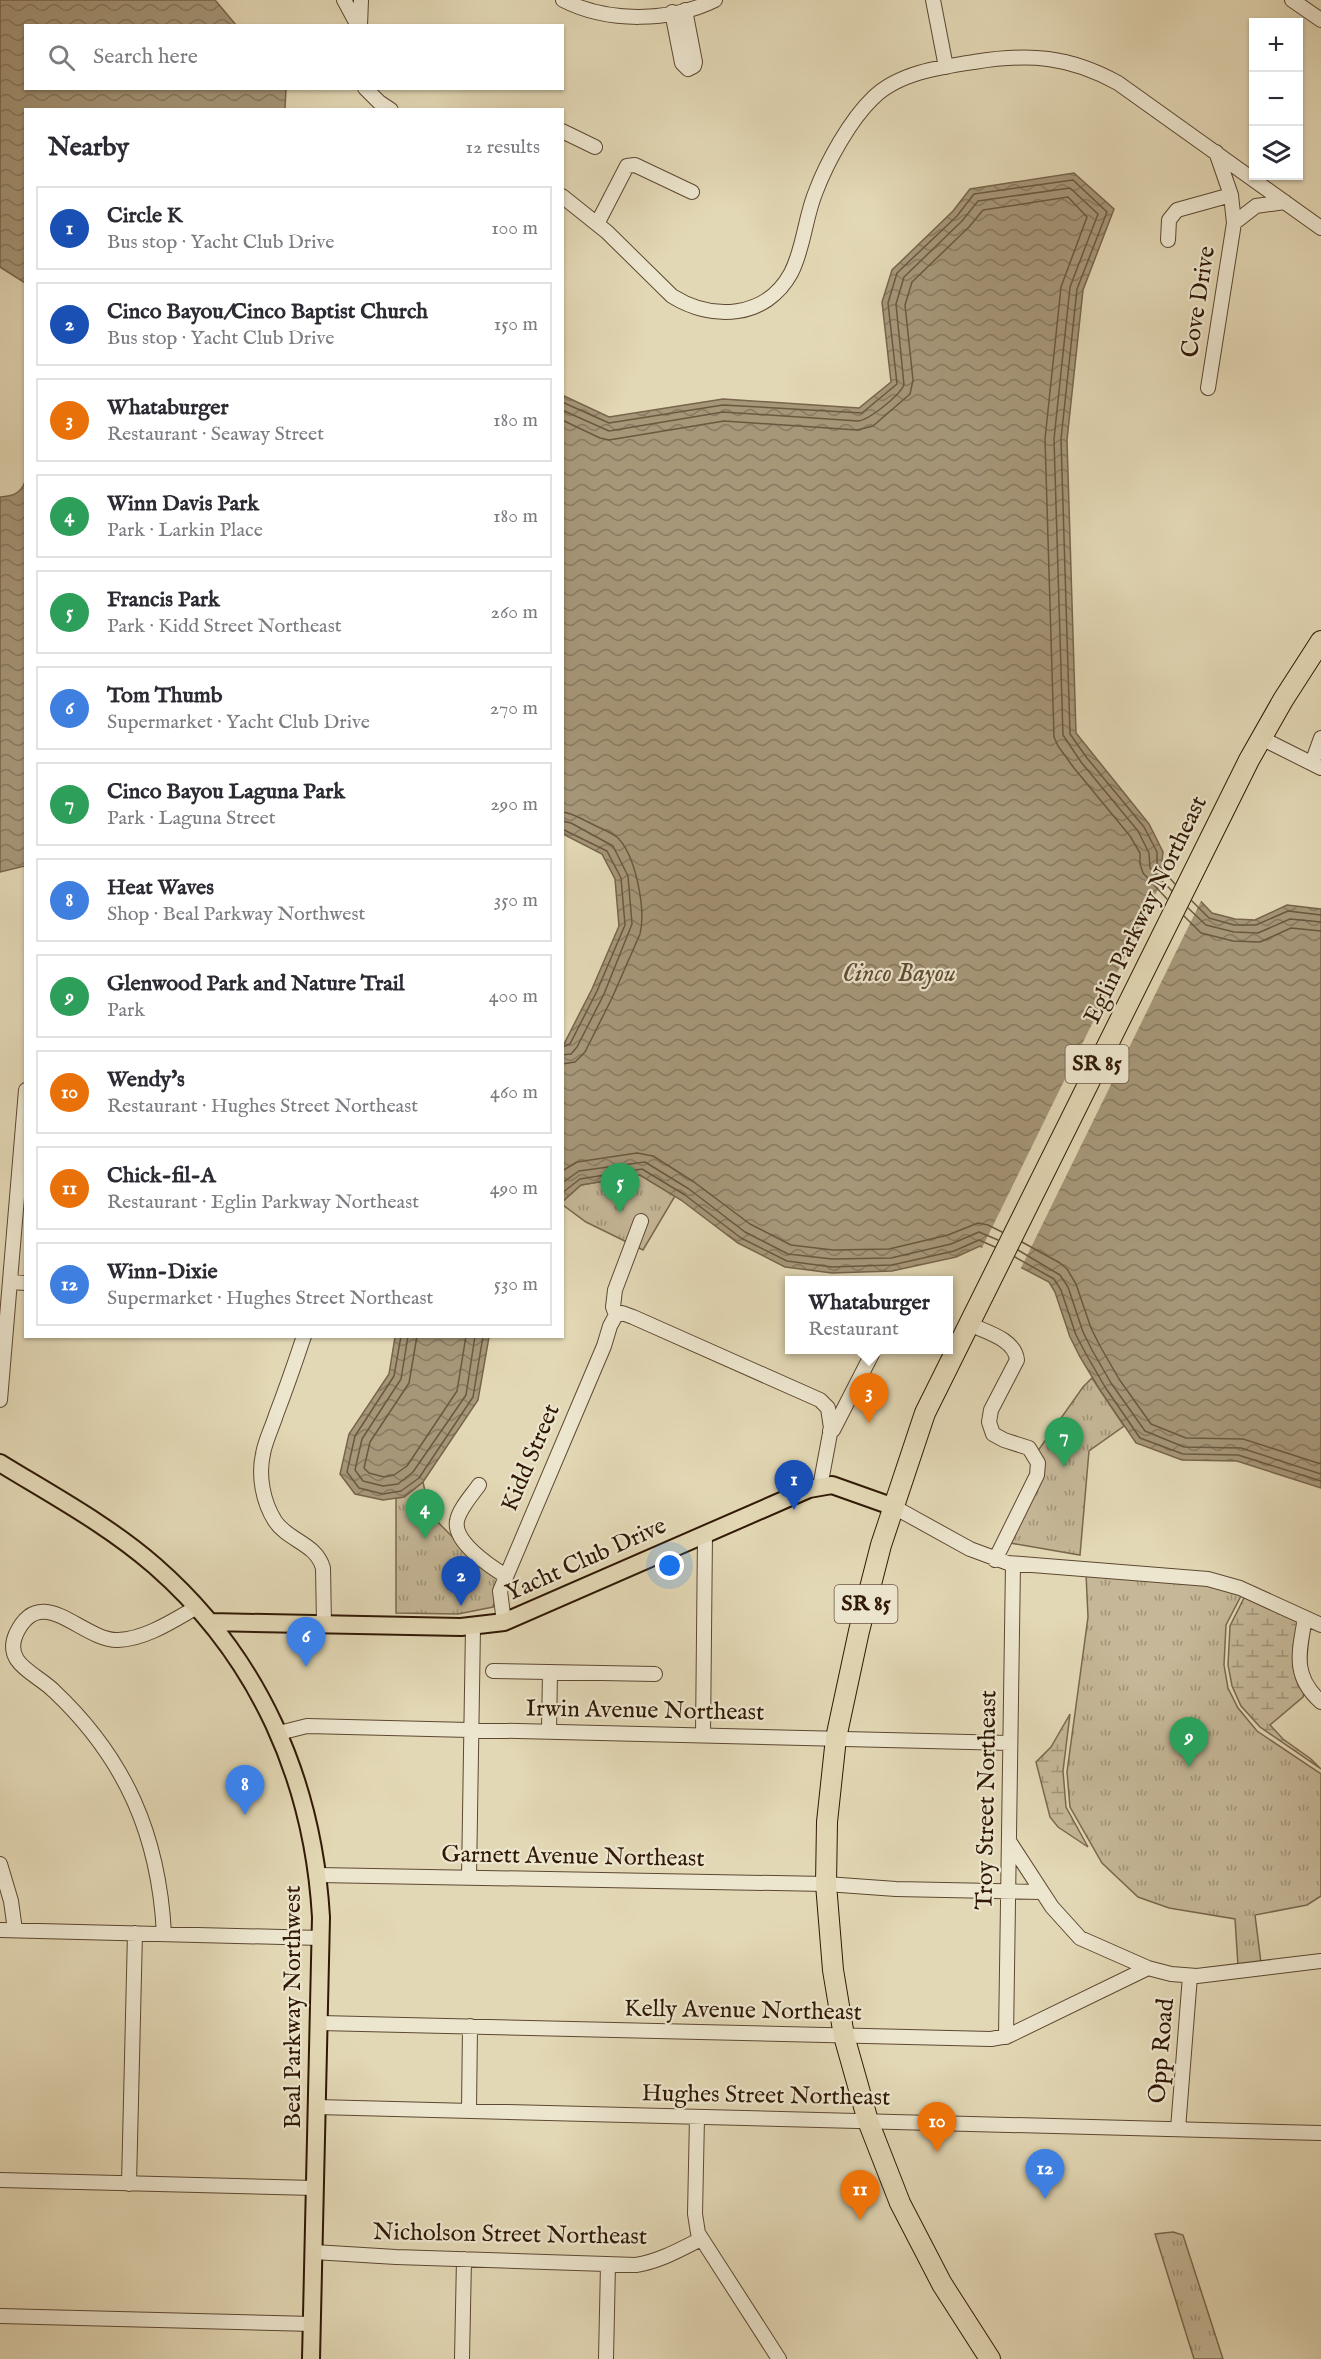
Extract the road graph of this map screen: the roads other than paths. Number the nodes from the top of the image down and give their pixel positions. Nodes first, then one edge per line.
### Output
1 (344, 0) edge
2 (361, 0) edge
3 (563, 0) edge
4 (716, 0) edge
5 (933, 0) edge
6 (1292, 0) edge
7 (1321, 20) edge
8 (358, 24) edge
9 (359, 24) edge
10 (946, 67) junction
11 (367, 90) edge
12 (388, 108) edge
13 (564, 132) edge
14 (594, 147) dead end
15 (1215, 152) junction
16 (692, 192) dead end
17 (1231, 195) junction
18 (564, 198) edge
19 (1285, 202) junction
20 (1234, 223) junction
21 (597, 224) junction
22 (1321, 228) edge
23 (1168, 240) dead end
24 (1208, 388) dead end
25 (1321, 641) edge
26 (1261, 738) junction
27 (1321, 738) edge
28 (1316, 765) edge
29 (24, 1125) edge
30 (641, 1221) dead end
31 (10, 1282) junction
32 (24, 1283) edge
33 (616, 1315) junction
34 (969, 1324) junction
35 (303, 1338) edge
36 (872, 1354) edge
37 (0, 1400) edge
38 (830, 1431) junction
39 (0, 1463) edge
40 (479, 1485) dead end
41 (820, 1487) junction
42 (894, 1507) junction
43 (705, 1534) junction
44 (995, 1560) junction
45 (1013, 1564) junction
46 (501, 1573) junction
47 (197, 1607) junction
48 (1305, 1618) junction
49 (210, 1622) junction
50 (504, 1622) junction
51 (324, 1624) junction
52 (1321, 1624) edge
53 (473, 1627) junction
54 (493, 1671) dead end
55 (550, 1672) junction
56 (655, 1674) dead end
57 (1321, 1702) edge
58 (471, 1729) junction
59 (549, 1731) junction
60 (279, 1733) junction
61 (704, 1735) junction
62 (836, 1738) junction
63 (1010, 1743) junction
64 (1009, 1841) junction
65 (0, 1864) edge
66 (318, 1875) junction
67 (469, 1878) junction
68 (826, 1884) junction
69 (1008, 1892) junction
70 (1042, 1892) junction
71 (0, 1930) edge
72 (15, 1930) junction
73 (135, 1933) junction
74 (164, 1934) junction
75 (321, 1938) junction
76 (1321, 1961) edge
77 (1148, 1968) junction
78 (1191, 1976) junction
79 (320, 2023) junction
80 (470, 2026) junction
81 (844, 2036) junction
82 (1006, 2037) junction
83 (317, 2107) junction
84 (469, 2111) junction
85 (697, 2117) junction
86 (868, 2121) junction
87 (1178, 2129) junction
88 (1321, 2133) edge
89 (0, 2180) edge
90 (129, 2184) junction
91 (315, 2188) junction
92 (701, 2239) junction
93 (314, 2252) junction
94 (464, 2259) junction
95 (608, 2264) junction
96 (0, 2316) edge
97 (312, 2324) junction
98 (311, 2359) edge
99 (462, 2359) edge
100 (606, 2359) edge
101 (779, 2359) edge
102 (990, 2359) edge

1 - 8 street
2 - 9 street
3 - 4 street
5 - 10 street
6 - 7 street
10 - 15 street
10 - 21 street
11 - 12 street
13 - 14 street
15 - 17 street, Cove Drive
15 - 19 street
16 - 21 street
17 - 20 street, Cove Drive
17 - 23 street
18 - 21 street
19 - 20 street, Cove Drive
19 - 22 street
20 - 24 street, Cove Drive
25 - 26 highway, Eglin Parkway Northeast / SR 85
26 - 28 street
26 - 34 highway, Eglin Parkway Northeast / SR 85
27 - 28 street
29 - 31 street
30 - 33 street
31 - 32 street
31 - 37 street
33 - 38 street
33 - 46 street, Kidd Street
34 - 42 highway, Eglin Parkway Northeast / SR 85
34 - 44 street
35 - 51 street
36 - 38 street
38 - 41 street
39 - 47 main road, Beal Parkway Northwest
40 - 46 street
41 - 42 main road, Yacht Club Drive
41 - 43 main road, Yacht Club Drive
42 - 44 street
42 - 62 highway, Eglin Parkway Northeast / SR 85
43 - 50 main road, Yacht Club Drive
43 - 61 street
44 - 45 street
45 - 48 street
45 - 63 street, Troy Street Northeast
46 - 50 street, Kidd Street
47 - 49 main road, Beal Parkway Northwest
47 - 74 street
48 - 52 street
48 - 57 street
49 - 51 main road, Yacht Club Drive
49 - 60 main road, Beal Parkway Northwest
50 - 53 main road, Yacht Club Drive
51 - 53 main road, Yacht Club Drive
53 - 58 street
54 - 55 street
55 - 56 street
55 - 59 street
58 - 59 street, Irwin Avenue Northeast
58 - 60 street, Irwin Avenue Northeast
58 - 67 street
59 - 61 street, Irwin Avenue Northeast
60 - 66 main road, Beal Parkway Northwest
61 - 62 street, Irwin Avenue Northeast
62 - 63 street, Irwin Avenue Northeast
62 - 68 highway, Eglin Parkway Northeast / SR 85
63 - 64 street, Troy Street Northeast
64 - 69 street, Troy Street Northeast
64 - 70 street
65 - 72 street
66 - 67 street, Garnett Avenue Northeast
66 - 75 main road, Beal Parkway Northwest
67 - 68 street, Garnett Avenue Northeast
68 - 69 street, Garnett Avenue Northeast
68 - 81 highway, Eglin Parkway Northeast / SR 85
69 - 70 street, Garnett Avenue Northeast
69 - 82 street, Troy Street Northeast
70 - 77 street
71 - 72 street
72 - 73 street
73 - 74 street
73 - 90 street
74 - 75 street
75 - 79 main road, Beal Parkway Northwest
76 - 78 street
77 - 78 street
77 - 82 street, Kelly Avenue Northeast
78 - 87 street, Opp Road
79 - 80 street, Kelly Avenue Northeast
79 - 83 main road, Beal Parkway Northwest
80 - 81 street, Kelly Avenue Northeast
80 - 84 street
81 - 82 street, Kelly Avenue Northeast
81 - 86 highway, Eglin Parkway Northeast / SR 85
83 - 84 street, Hughes Street Northeast
83 - 91 main road, Beal Parkway Northwest
84 - 85 street, Hughes Street Northeast
85 - 86 street, Hughes Street Northeast
85 - 92 street
86 - 87 street, Hughes Street Northeast
86 - 102 highway, Eglin Parkway Northeast / SR 85
87 - 88 street, Hughes Street Northeast
89 - 90 street
90 - 91 street
91 - 93 main road, Beal Parkway Northwest
92 - 95 street, Nicholson Street Northeast
92 - 101 street
93 - 94 street, Nicholson Street Northeast
93 - 97 main road, Beal Parkway Northwest
94 - 95 street, Nicholson Street Northeast
94 - 99 street
95 - 100 street
96 - 97 street
97 - 98 main road, Beal Parkway Northwest

